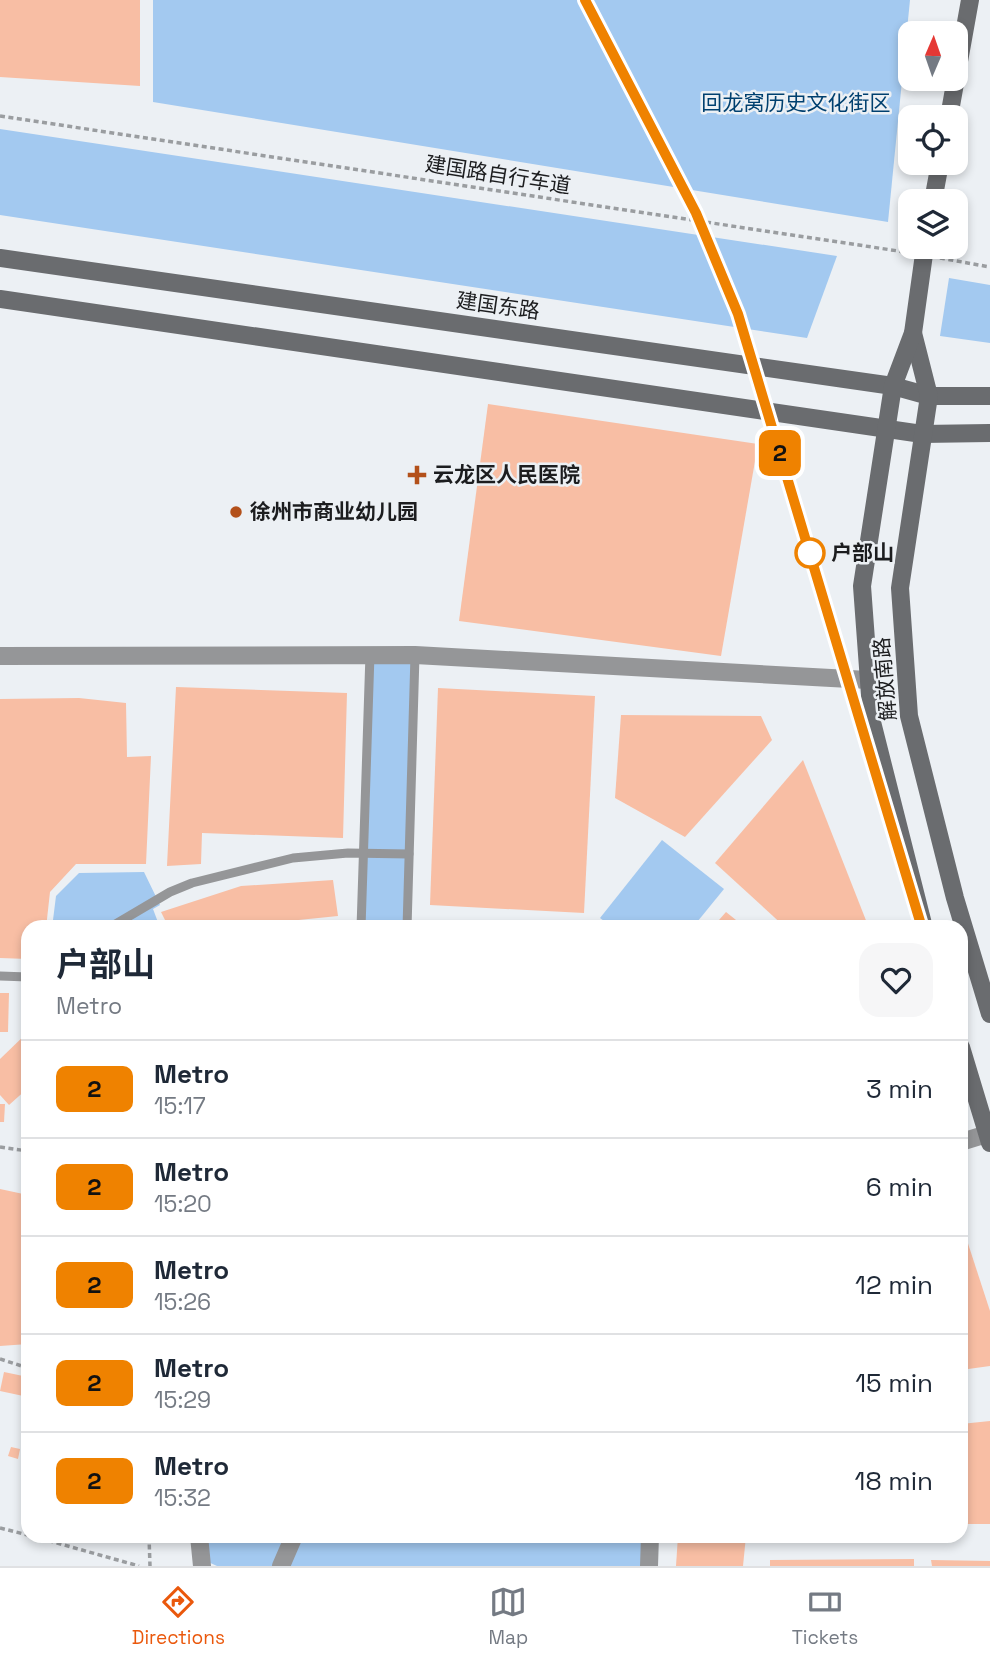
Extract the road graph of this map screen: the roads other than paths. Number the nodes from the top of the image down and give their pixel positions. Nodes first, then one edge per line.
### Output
1 (970, 0) edge
2 (951, 105) edge
3 (0, 258) edge
4 (923, 259) edge
5 (0, 299) edge
6 (913, 333) junction
7 (893, 386) junction
8 (929, 396) junction
9 (990, 396) edge
10 (885, 428) junction
11 (990, 433) edge
12 (922, 434) junction
13 (370, 654) junction
14 (415, 655) junction
15 (0, 656) edge
16 (867, 680) junction
17 (363, 853) junction
18 (409, 854) junction
19 (123, 920) edge
20 (362, 920) edge
21 (407, 920) edge
22 (922, 920) edge
23 (962, 920) edge
24 (968, 941) edge
25 (0, 975) edge
26 (21, 976) edge
27 (990, 1014) edge
28 (968, 1070) edge
29 (989, 1138) edge
30 (968, 1141) edge
31 (200, 1543) edge
32 (291, 1543) edge
33 (650, 1543) edge
34 (202, 1566) edge
35 (281, 1566) edge
36 (649, 1566) edge

1 - 2 main road
3 - 7 main road, 建国东路
4 - 6 main road, 解放南路
5 - 10 main road
6 - 7 main road, 解放南路
6 - 8 main road, 解放南路
7 - 8 main road, 建国东路
7 - 10 main road, 解放南路
8 - 9 main road, 建国东路
8 - 12 main road, 解放南路
10 - 12 main road
10 - 16 main road, 解放南路
11 - 12 main road
12 - 23 main road, 解放南路
13 - 14 street
13 - 15 street
13 - 17 lane
14 - 16 street
14 - 18 lane
16 - 22 main road, 解放南路
17 - 18 lane
17 - 19 lane
17 - 20 lane
18 - 21 lane
24 - 27 main road, 解放南路
25 - 26 lane
28 - 29 main road
29 - 30 street
31 - 34 street
32 - 35 street
33 - 36 street

